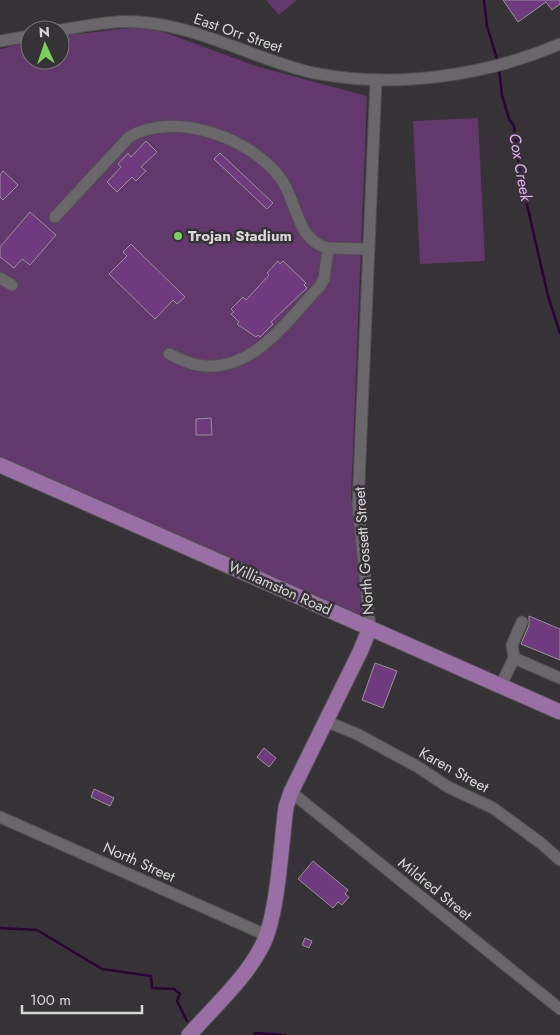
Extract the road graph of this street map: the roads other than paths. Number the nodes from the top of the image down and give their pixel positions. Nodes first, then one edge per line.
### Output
1 (70, 28) edge
2 (20, 38) edge
3 (0, 41) edge
4 (560, 44) edge
5 (376, 80) junction
6 (55, 217) dead end
7 (328, 248) junction
8 (367, 249) junction
9 (0, 278) edge
10 (12, 285) dead end
11 (169, 354) dead end
12 (0, 465) edge
13 (522, 622) dead end
14 (370, 628) junction
15 (514, 658) junction
16 (560, 678) edge
17 (501, 686) junction
18 (560, 712) edge
19 (325, 720) junction
20 (291, 792) junction
21 (0, 817) edge
22 (560, 860) edge
23 (266, 935) junction
24 (560, 1009) edge
25 (189, 1035) edge

1 - 5 street, East Orr Street
2 - 3 street
4 - 5 street, East Orr Street
5 - 8 street, North Gossett Street
6 - 7 street
7 - 8 street
7 - 11 street
8 - 14 street, North Gossett Street
9 - 10 street
12 - 14 main road, Williamston Road
13 - 15 street
14 - 17 main road, Williamston Road
14 - 19 main road, North Gossett Street
15 - 16 street
15 - 17 street
17 - 18 main road, Williamston Road
19 - 20 main road, North Gossett Street
19 - 22 street, Karen Street
20 - 23 main road, North Gossett Street
20 - 24 street, Mildred Street
21 - 23 street, North Street
23 - 25 main road, North Gossett Street

